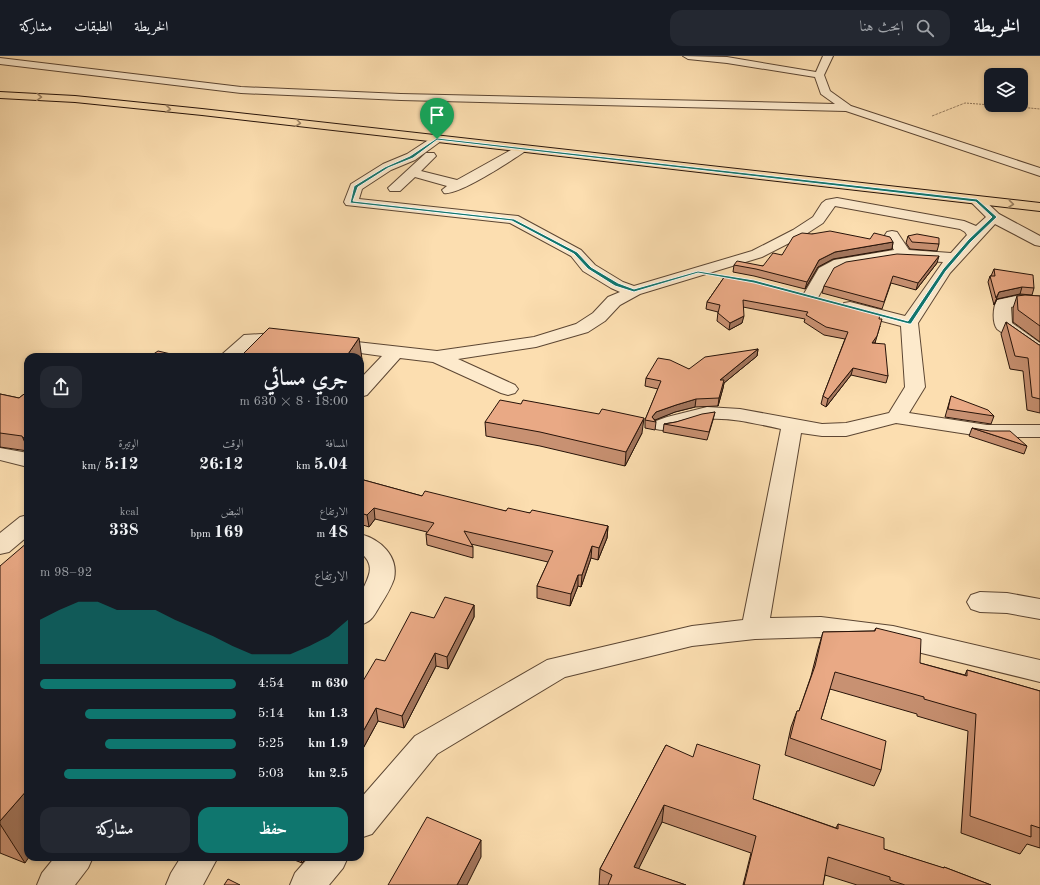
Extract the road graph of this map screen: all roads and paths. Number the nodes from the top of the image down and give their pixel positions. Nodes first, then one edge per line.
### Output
1 (688, 56) edge
2 (828, 56) edge
3 (0, 61) edge
4 (819, 75) junction
5 (0, 86) edge
6 (0, 95) edge
7 (984, 104) edge
8 (847, 108) junction
9 (1028, 108) edge
10 (1040, 109) edge
11 (903, 127) junction
12 (442, 140) junction
13 (520, 149) junction
14 (412, 172) junction
15 (1040, 172) edge
16 (954, 186) dead end
17 (395, 188) dead end
18 (977, 201) junction
19 (1040, 207) edge
20 (994, 217) junction
21 (892, 235) dead end
22 (975, 236) junction
23 (1040, 242) edge
24 (904, 254) junction
25 (954, 258) junction
26 (698, 272) junction
27 (733, 278) edge
28 (634, 291) junction
29 (1040, 302) edge
30 (909, 323) junction
31 (395, 352) junction
32 (1040, 352) edge
33 (233, 353) edge
34 (437, 357) junction
35 (364, 387) edge
36 (508, 389) dead end
37 (896, 417) junction
38 (663, 425) edge
39 (792, 426) junction
40 (1040, 431) edge
41 (0, 454) edge
42 (24, 459) edge
43 (24, 526) edge
44 (364, 544) edge
45 (0, 546) edge
46 (980, 602) dead end
47 (364, 609) edge
48 (1040, 609) edge
49 (755, 629) junction
50 (1040, 671) edge
51 (364, 818) edge
52 (73, 861) edge
53 (198, 861) edge
54 (328, 861) edge
55 (54, 885) edge
56 (183, 885) edge
57 (307, 885) edge

1 - 4 street
2 - 4 street
3 - 8 street
4 - 8 street
5 - 16 main road
6 -> 12 main road
7 - 11 path
8 - 11 street
9 - 10 path
11 - 15 street
12 - 13 main road
12 - 14 street
12 - 28 street
13 - 14 street
13 - 18 main road
14 - 17 street
18 -> 19 main road
18 - 20 street
20 - 22 street
20 - 23 street
21 - 24 street
22 - 25 street
22 - 26 street
24 - 25 street
24 - 30 street
25 - 30 street
26 - 27 street
26 - 28 street
28 - 34 street
29 - 32 street
30 - 37 street
31 - 33 street
31 - 34 street
31 - 35 street
34 - 36 street
37 - 39 street
37 - 40 street
38 - 39 street
39 - 49 street
41 - 42 street
43 - 45 street
44 - 47 street
46 - 48 street
49 - 50 street
49 - 51 street
52 - 55 street
53 - 56 street
54 - 57 street

